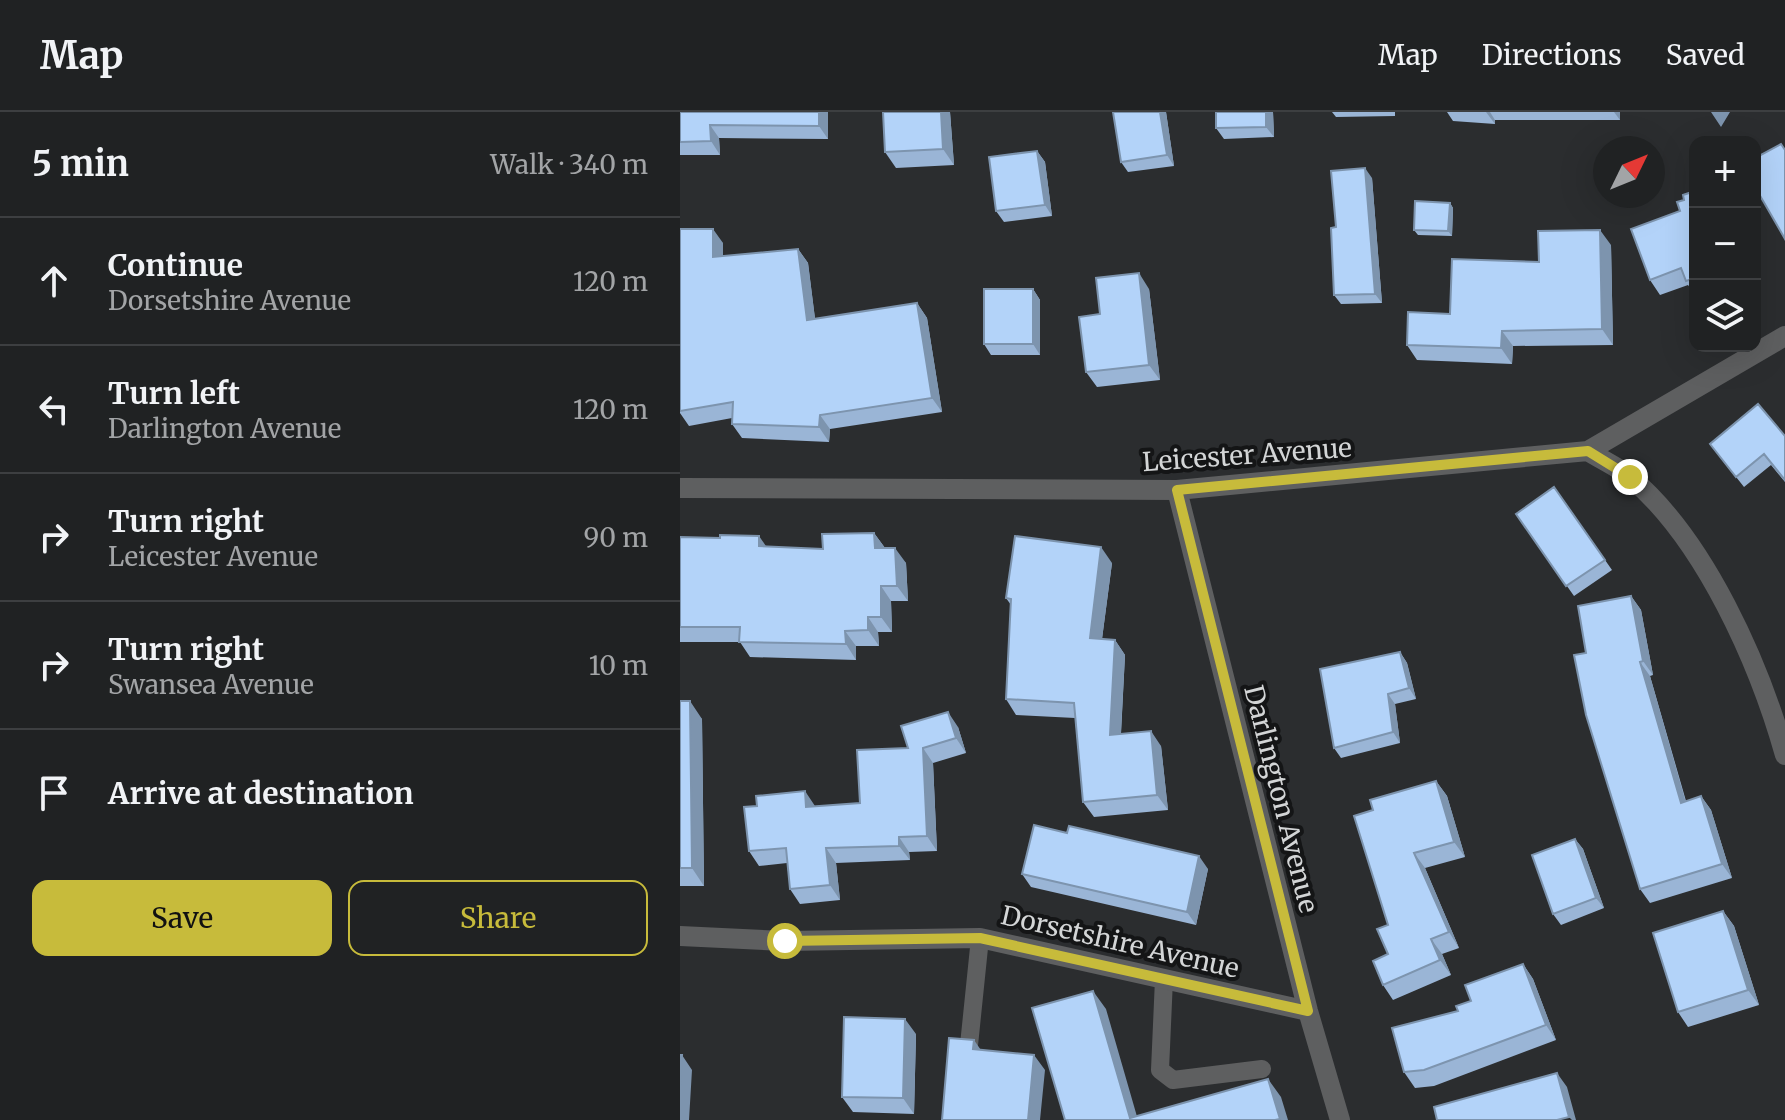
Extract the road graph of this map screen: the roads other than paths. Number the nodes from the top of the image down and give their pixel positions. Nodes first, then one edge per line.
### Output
1 (1785, 336) edge
2 (1588, 451) junction
3 (680, 488) edge
4 (1177, 490) junction
5 (1785, 755) edge
6 (680, 936) edge
7 (980, 938) junction
8 (1164, 979) junction
9 (1308, 1011) junction
10 (969, 1045) edge
11 (1262, 1069) dead end
12 (1340, 1120) edge

1 - 2 street, Leicester Avenue
2 - 4 street, Leicester Avenue
2 - 5 street
3 - 4 street, Leicester Avenue
4 - 9 street, Darlington Avenue
6 - 7 street, Dorsetshire Avenue
7 - 8 street, Dorsetshire Avenue
7 - 10 lane
8 - 9 street, Dorsetshire Avenue
8 - 11 lane
9 - 12 street, Darlington Avenue

